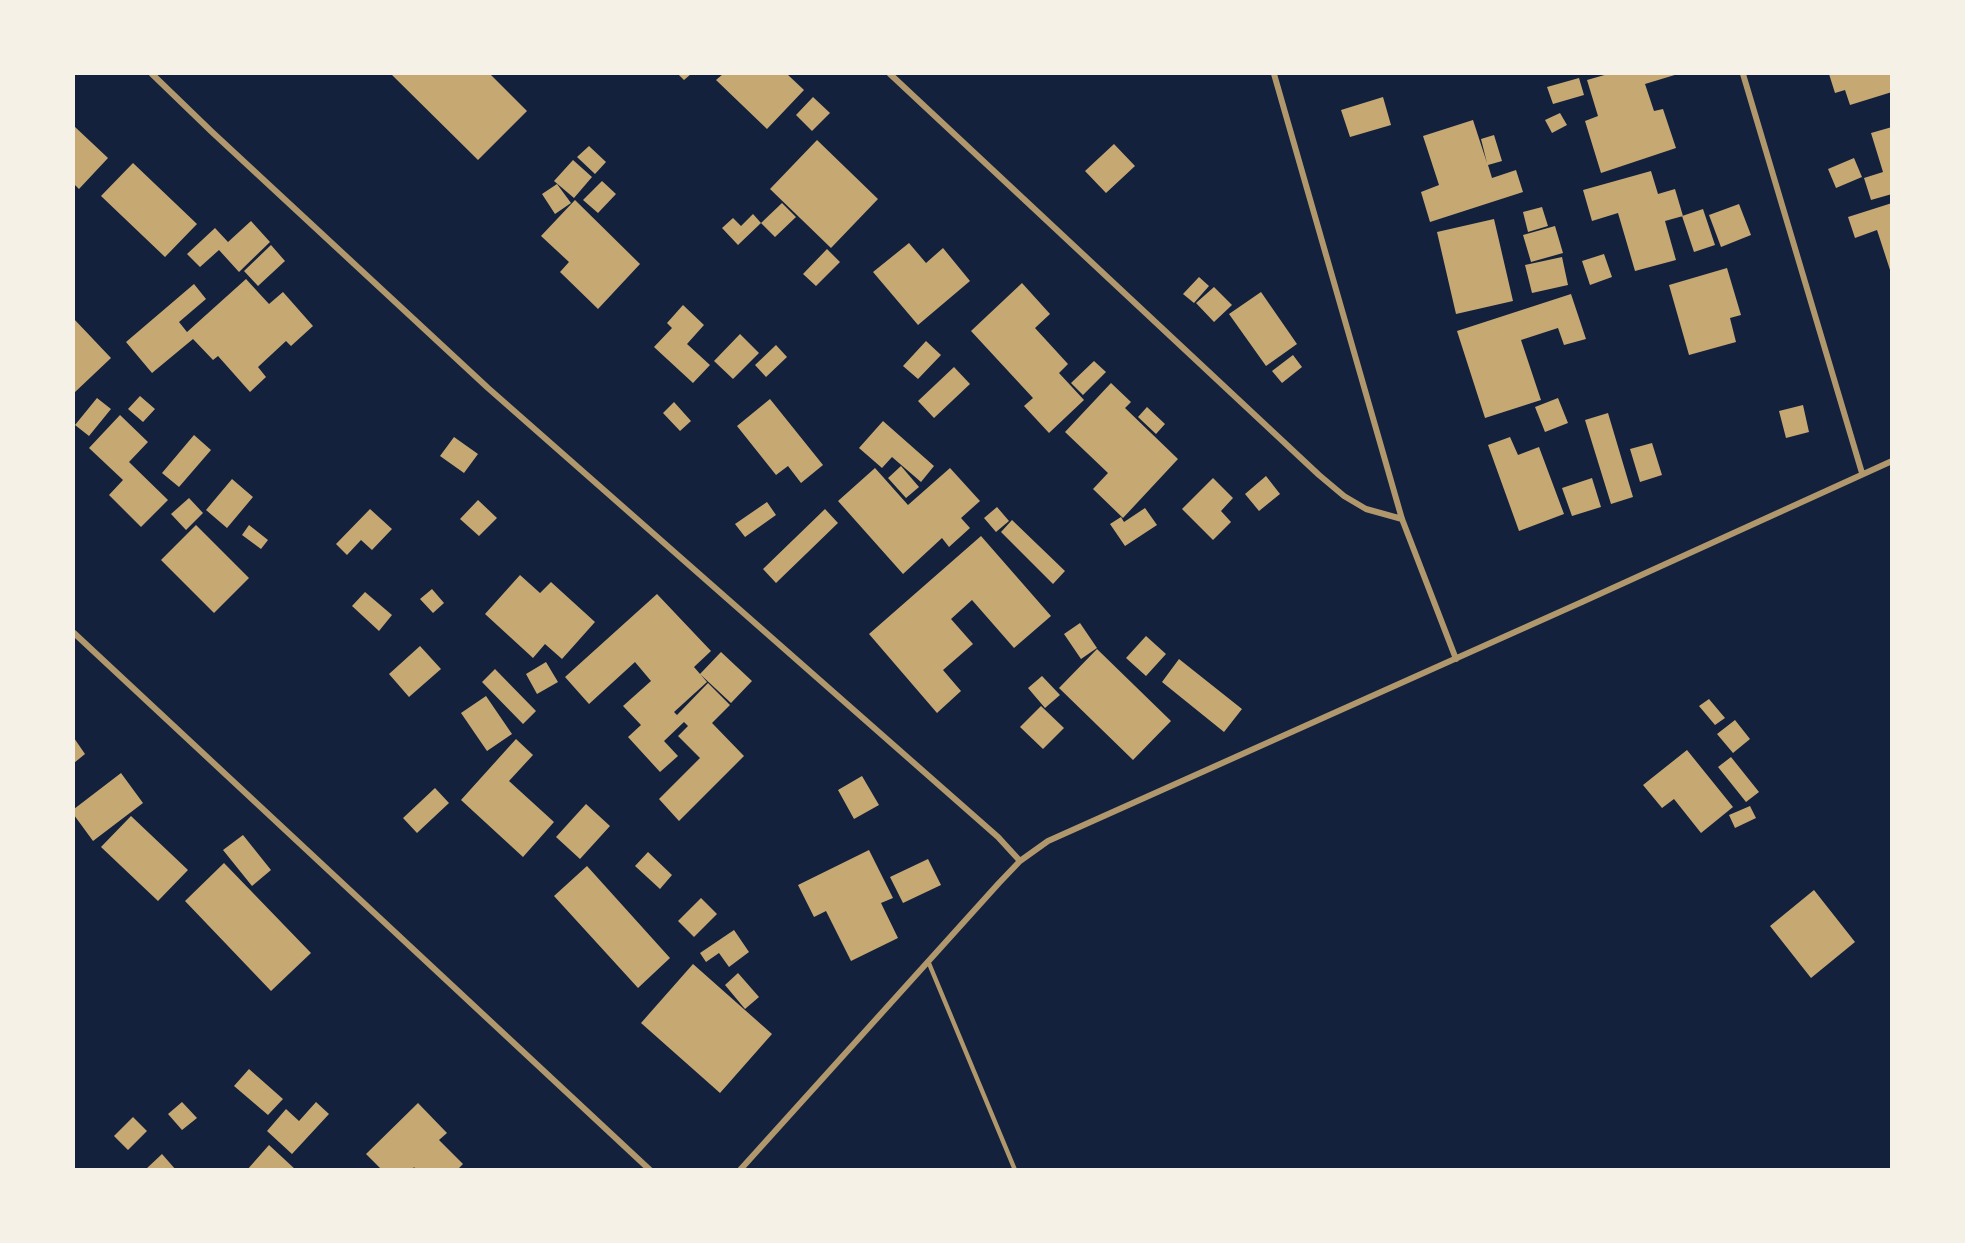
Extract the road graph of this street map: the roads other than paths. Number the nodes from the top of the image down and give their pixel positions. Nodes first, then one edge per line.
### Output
1 (152, 74) edge
2 (890, 74) edge
3 (1274, 74) edge
4 (1743, 74) edge
5 (1892, 461) edge
6 (1862, 473) junction
7 (1402, 519) junction
8 (74, 633) edge
9 (1456, 659) junction
10 (1020, 861) junction
11 (928, 961) junction
12 (650, 1170) edge
13 (740, 1170) edge
14 (1015, 1170) edge

1 - 10 street
2 - 7 street
3 - 7 street
4 - 6 street
5 - 6 street
6 - 9 street
7 - 9 street
8 - 12 street
9 - 10 street
10 - 11 street
11 - 13 street
11 - 14 lane

